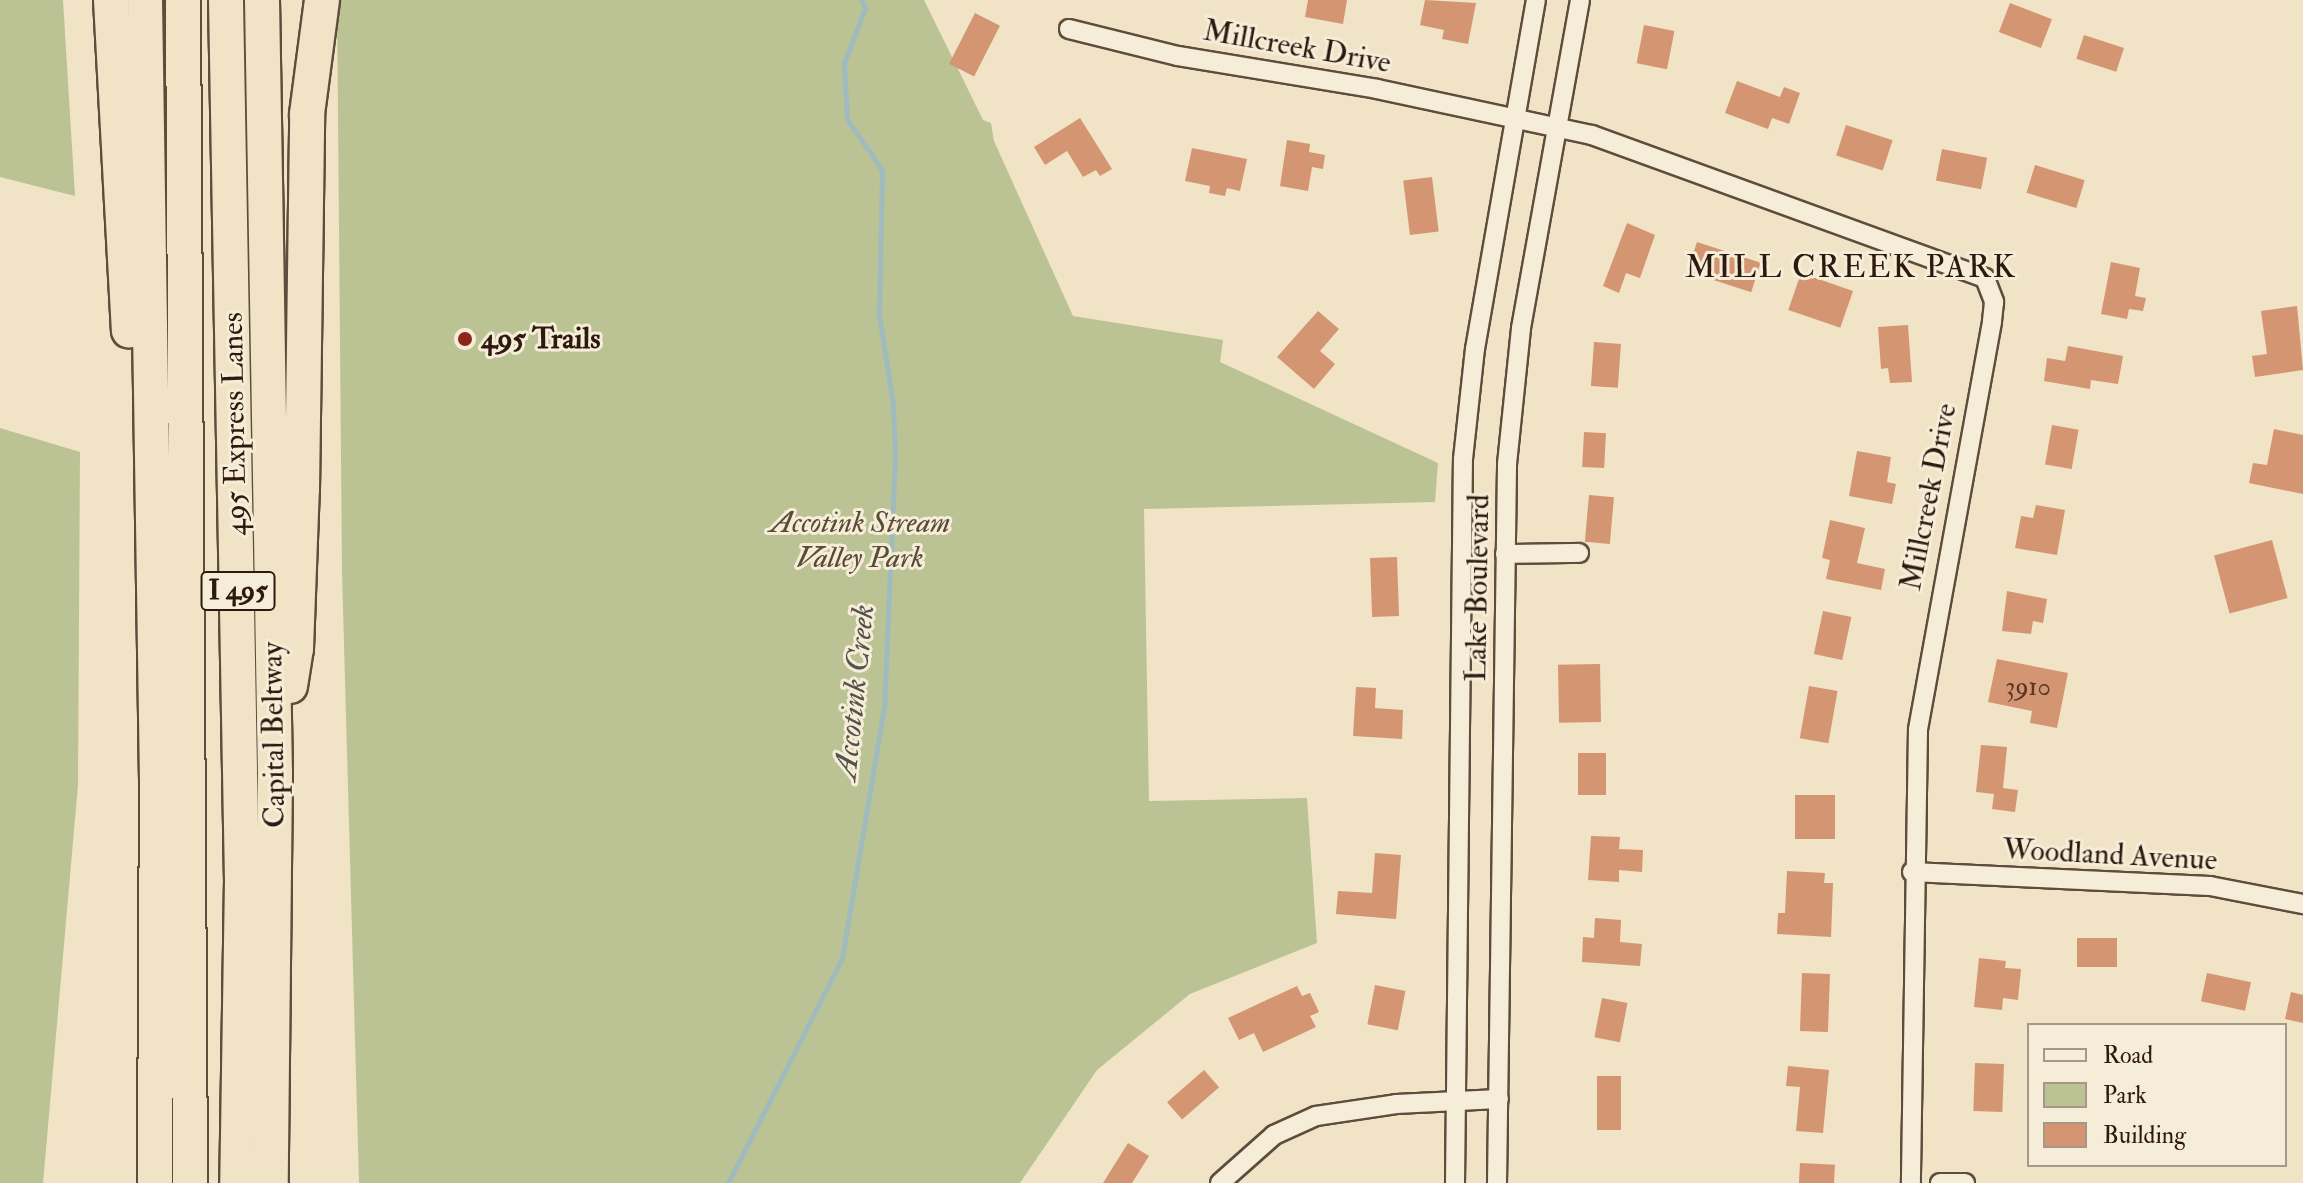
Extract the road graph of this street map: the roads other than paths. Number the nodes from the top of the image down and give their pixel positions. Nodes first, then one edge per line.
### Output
1 (111, 0) edge
2 (145, 0) edge
3 (183, 0) edge
4 (226, 0) edge
5 (262, 0) edge
6 (301, 0) edge
7 (322, 0) edge
8 (1536, 0) edge
9 (1580, 0) edge
10 (1069, 29) dead end
11 (1517, 115) junction
12 (1558, 126) junction
13 (306, 186) junction
14 (150, 402) junction
15 (1579, 553) dead end
16 (1505, 554) junction
17 (275, 773) junction
18 (1912, 872) junction
19 (2303, 904) edge
20 (1499, 1099) junction
21 (1456, 1101) junction
22 (155, 1183) edge
23 (190, 1183) edge
24 (237, 1183) edge
25 (271, 1183) edge
26 (1220, 1183) edge
27 (1455, 1183) edge
28 (1497, 1183) edge
29 (1911, 1183) edge
30 (1940, 1183) edge
31 (1965, 1183) edge

1 - 14 highway
2 - 14 highway
3 - 23 highway, 495 Express Lanes / I 495
4 - 24 highway, 495 Express Lanes / I 495
5 - 17 highway, Capital Beltway / I 495
6 - 13 highway
7 - 13 highway
8 - 11 street, Lake Boulevard
9 - 12 street, Lake Boulevard
10 - 11 street, Millcreek Drive
11 - 12 street, Millcreek Drive
11 - 21 street, Lake Boulevard
12 - 16 street, Lake Boulevard
12 - 18 street, Millcreek Drive
13 - 17 highway
14 - 22 highway
15 - 16 street
16 - 20 street, Lake Boulevard
17 - 25 highway, Capital Beltway / I 495
18 - 19 street, Woodland Avenue
18 - 29 street, Millcreek Drive
20 - 21 street
20 - 28 street, Lake Boulevard
21 - 26 street
21 - 27 street, Lake Boulevard
30 - 31 street

